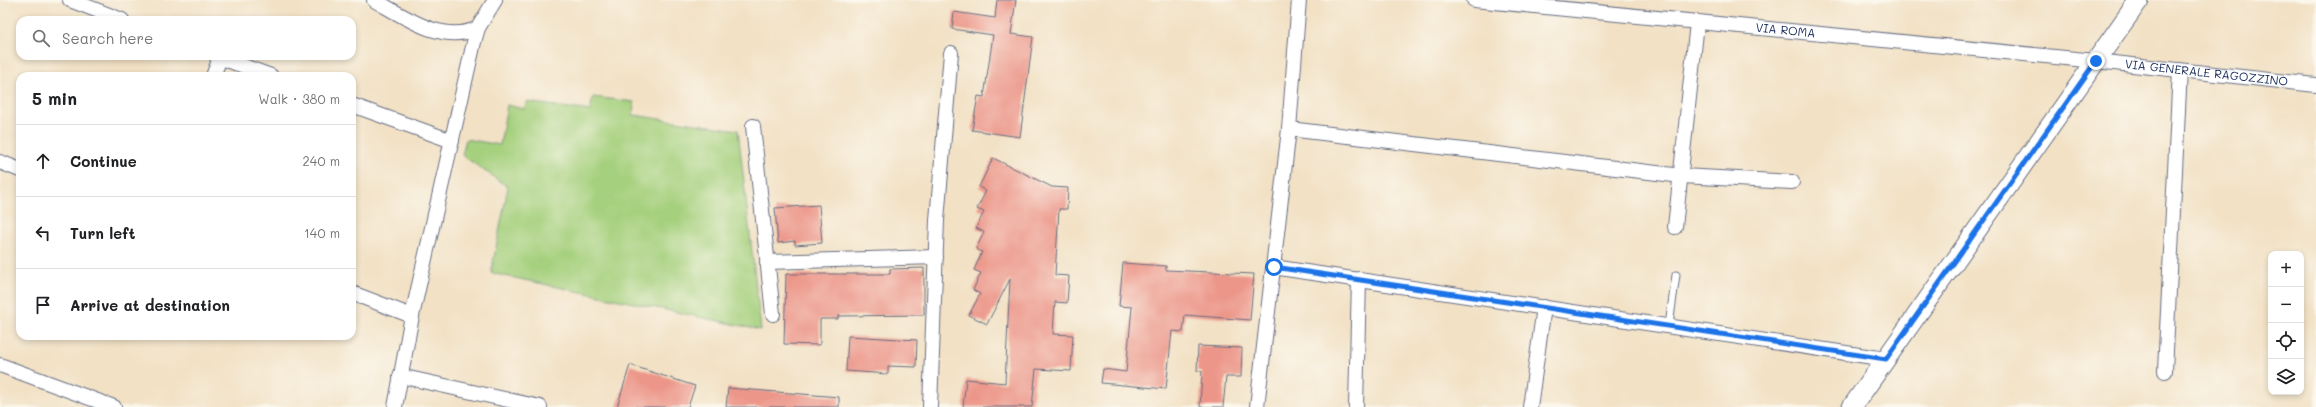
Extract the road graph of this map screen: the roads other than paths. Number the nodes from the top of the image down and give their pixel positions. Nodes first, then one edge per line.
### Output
1 (70, 0) edge
2 (374, 0) edge
3 (495, 0) edge
4 (1299, 0) edge
5 (1474, 0) edge
6 (2139, 0) edge
7 (112, 16) edge
8 (1697, 23) junction
9 (478, 28) junction
10 (951, 53) dead end
11 (217, 60) edge
12 (226, 60) edge
13 (2096, 61) junction
14 (2180, 70) junction
15 (214, 72) edge
16 (260, 72) edge
17 (2316, 85) edge
18 (356, 106) edge
19 (754, 126) dead end
20 (1289, 129) junction
21 (452, 141) junction
22 (0, 162) edge
23 (16, 168) edge
24 (1682, 176) junction
25 (1792, 182) dead end
26 (1675, 227) dead end
27 (936, 257) junction
28 (767, 262) junction
29 (1274, 267) junction
30 (1676, 275) dead end
31 (1359, 279) junction
32 (356, 295) edge
33 (1544, 307) junction
34 (773, 314) dead end
35 (412, 316) junction
36 (1669, 325) junction
37 (1886, 359) junction
38 (0, 364) edge
39 (2165, 371) dead end
40 (400, 376) junction
41 (114, 407) edge
42 (395, 407) edge
43 (540, 407) edge
44 (930, 407) edge
45 (1257, 407) edge
46 (1356, 407) edge
47 (1530, 407) edge
48 (1852, 407) edge

1 - 7 street
2 - 9 street
3 - 9 street
4 - 20 street
5 - 8 street, VIA ROMA
6 - 13 main road
8 - 13 street, VIA ROMA
8 - 24 street
9 - 21 street
10 - 27 street
11 - 15 street
12 - 16 street
13 - 14 street, VIA GENERALE RAGOZZINO
13 - 37 main road
14 - 17 street, VIA GENERALE RAGOZZINO
14 - 39 street
18 - 21 street
19 - 28 street
20 - 24 street
20 - 29 street
21 - 35 street
22 - 23 street
24 - 25 street
24 - 26 street
27 - 28 street
27 - 44 street
28 - 34 street
29 - 31 street
29 - 45 street
30 - 36 lane
31 - 33 street
31 - 46 street
32 - 35 street
33 - 36 street
33 - 47 street
35 - 40 street
36 - 37 street
37 - 48 main road
38 - 41 street
40 - 42 street
40 - 43 street

